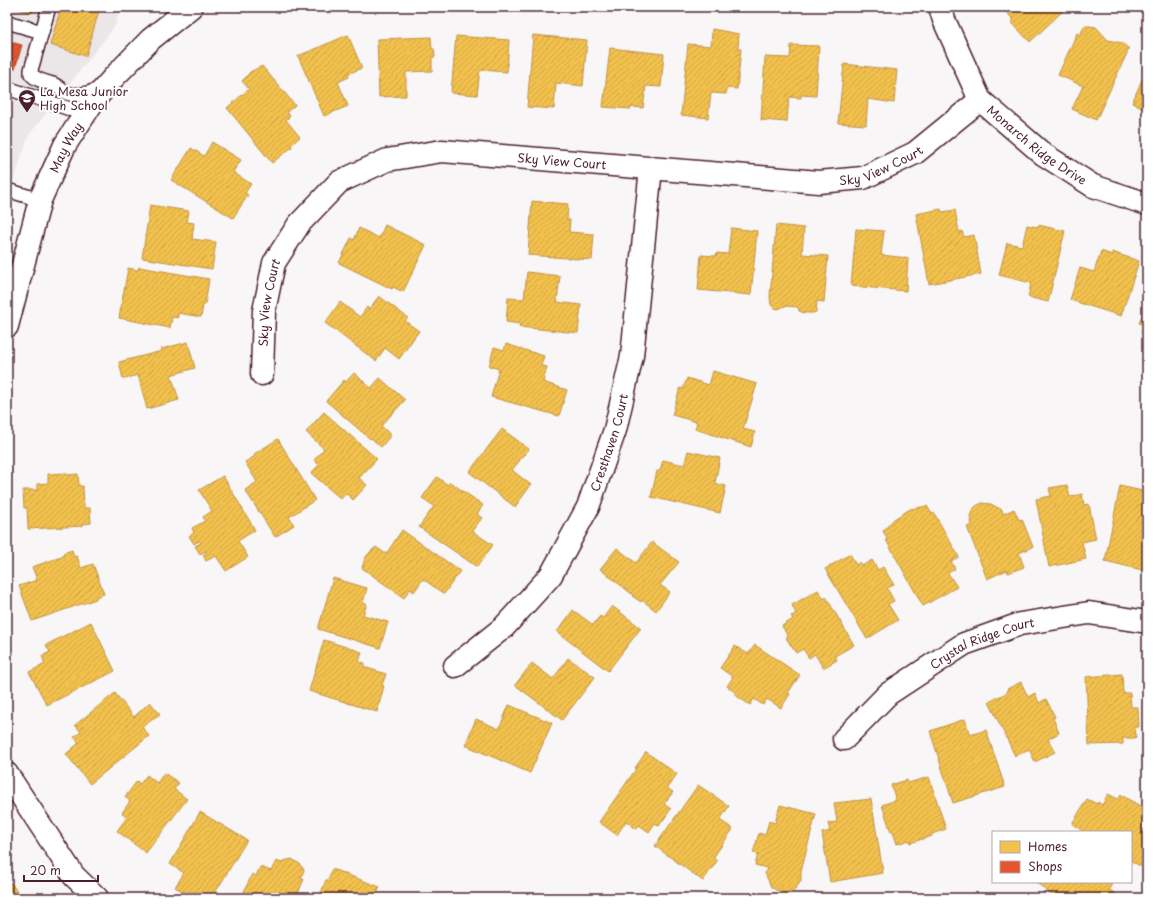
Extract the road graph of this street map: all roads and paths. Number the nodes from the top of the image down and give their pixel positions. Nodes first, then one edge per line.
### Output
1 (49, 7) edge
2 (191, 7) edge
3 (940, 7) edge
4 (7, 22) edge
5 (42, 32) junction
6 (7, 88) edge
7 (105, 88) junction
8 (980, 100) junction
9 (84, 114) junction
10 (651, 168) junction
11 (7, 190) edge
12 (40, 200) junction
13 (1147, 204) edge
14 (7, 326) edge
15 (262, 374) dead end
16 (1147, 622) edge
17 (455, 666) dead end
18 (844, 739) dead end
19 (7, 774) edge
20 (97, 898) edge

1 - 5 lane
2 - 7 street, May Way
3 - 8 street, Monarch Ridge Drive
4 - 5 lane
5 - 7 lane
6 - 9 lane
7 - 9 street, May Way
8 - 10 street, Sky View Court
8 - 13 street, Monarch Ridge Drive
9 - 12 street, May Way
10 - 15 street, Sky View Court
10 - 17 street, Cresthaven Court
11 - 12 lane
12 - 14 street, May Way
16 - 18 street, Crystal Ridge Court
19 - 20 street

